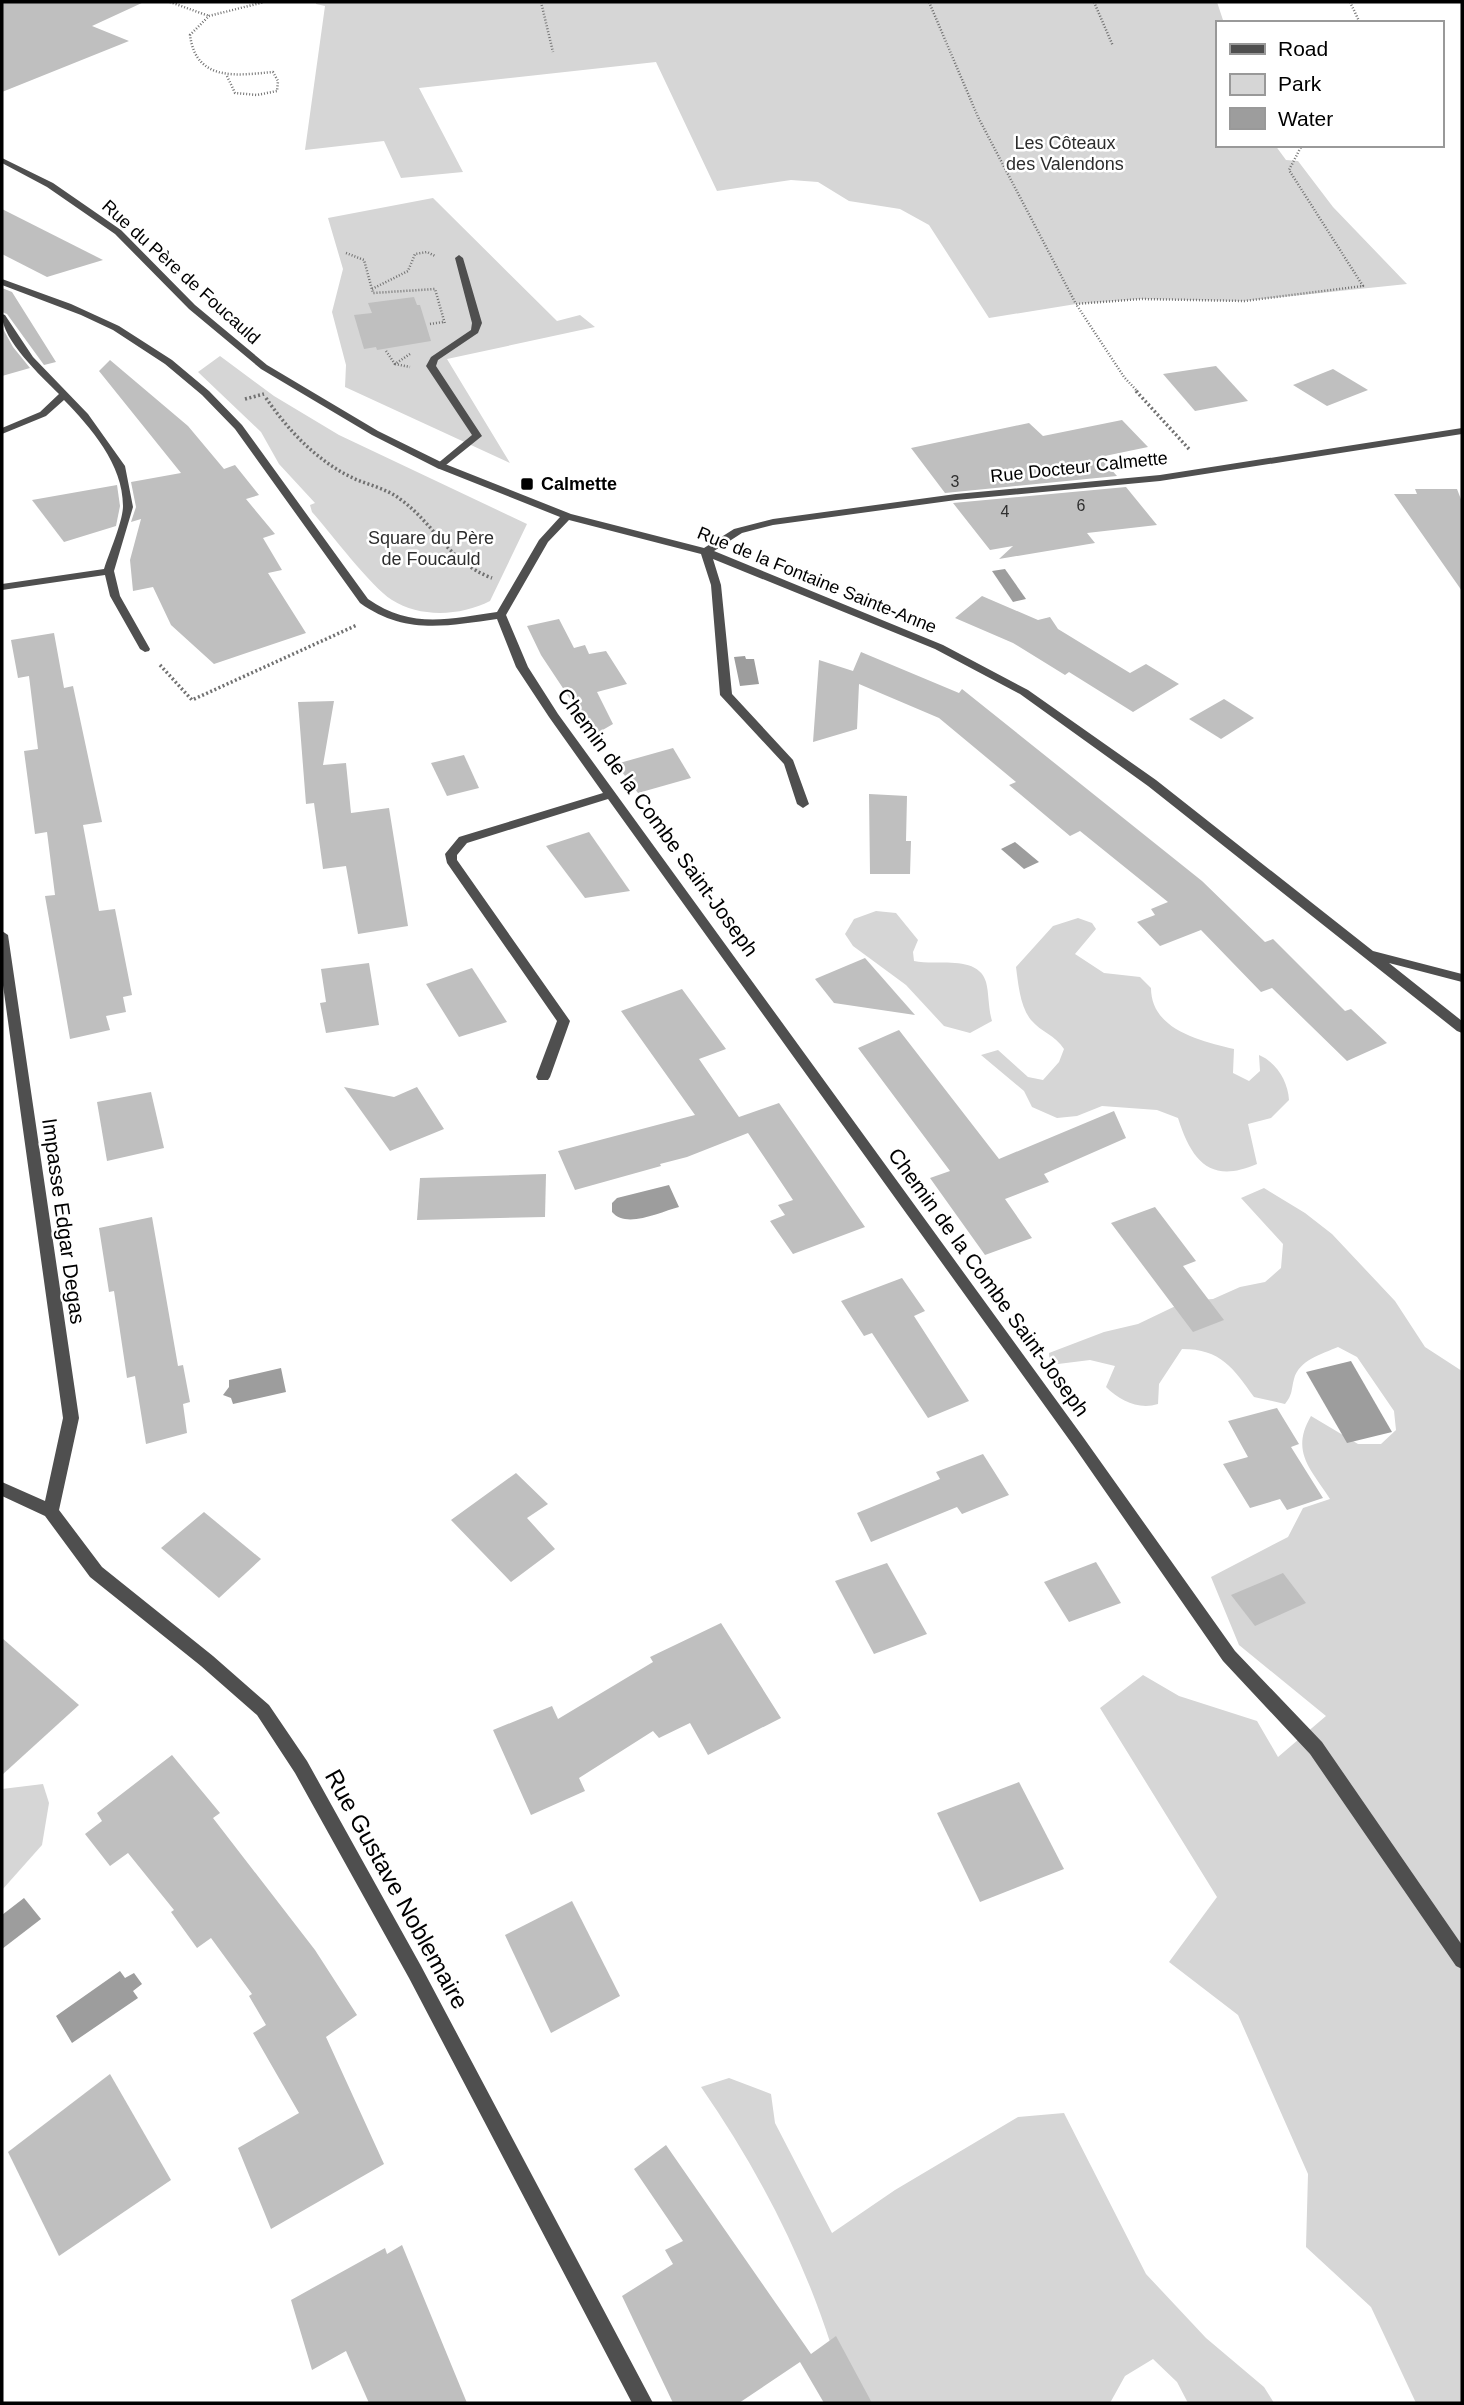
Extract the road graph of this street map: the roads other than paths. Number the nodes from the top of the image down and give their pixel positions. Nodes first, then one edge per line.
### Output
1 (2, 160) edge
2 (459, 258) road end
3 (2, 282) edge
4 (2, 317) edge
5 (62, 396) junction
6 (2, 431) edge
7 (1462, 431) edge
8 (441, 466) junction
9 (566, 516) junction
10 (706, 552) junction
11 (109, 571) junction
12 (2, 587) edge
13 (501, 615) junction
14 (145, 649) road end
15 (611, 794) junction
16 (803, 804) dead end
17 (2, 935) edge
18 (1369, 953) junction
19 (1462, 978) edge
20 (1462, 1028) edge
21 (543, 1077) dead end
22 (2, 1489) edge
23 (51, 1511) junction
24 (1462, 1960) edge
25 (643, 2403) edge

1 - 8 street, Rue du Père de Foucauld
2 - 8 street
3 - 13 street
4 - 5 street
5 - 6 street
5 - 11 street
7 - 10 street, Rue Docteur Calmette
8 - 9 street, Rue du Père de Foucauld
9 - 10 street, Rue de la Fontaine Sainte-Anne
9 - 13 street
10 - 16 street
10 - 18 street, Rue de la Fontaine Sainte-Anne
11 - 12 street
11 - 14 street
13 - 15 street, Chemin de la Combe Saint-Joseph
15 - 21 street
15 - 24 street, Chemin de la Combe Saint-Joseph
17 - 23 street, Impasse Edgar Degas
18 - 19 street, Rue de la Fontaine Sainte-Anne
18 - 20 street
22 - 23 street, Rue Gustave Noblemaire
23 - 25 street, Rue Gustave Noblemaire

